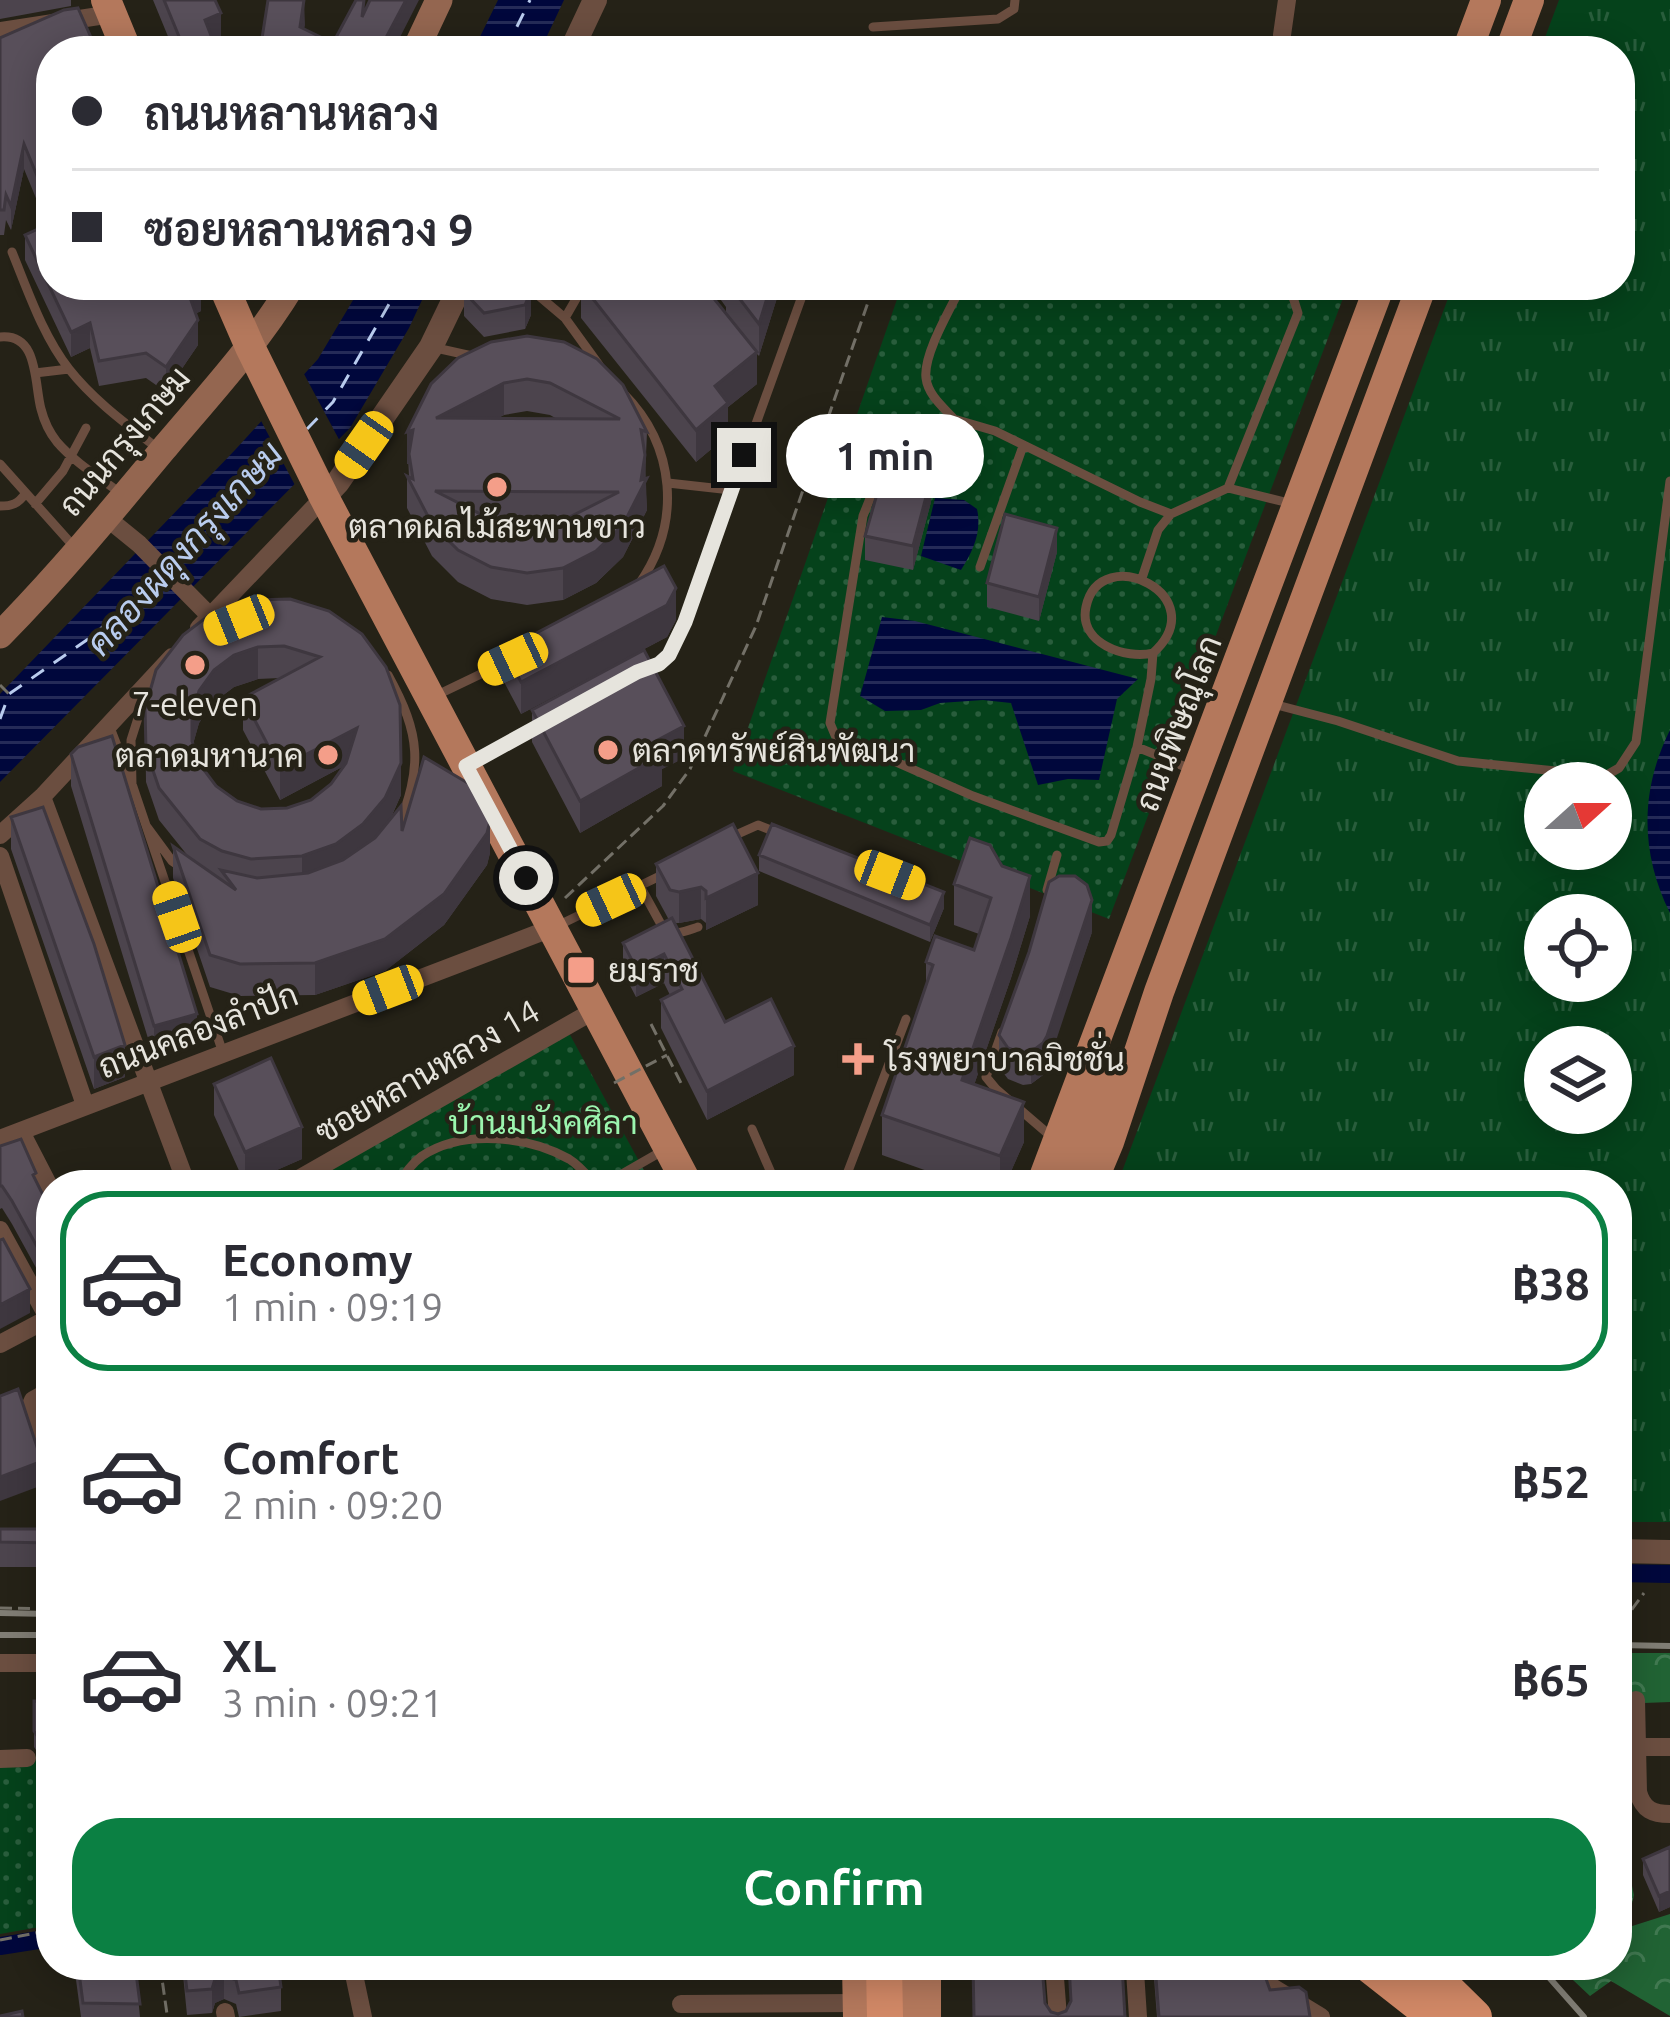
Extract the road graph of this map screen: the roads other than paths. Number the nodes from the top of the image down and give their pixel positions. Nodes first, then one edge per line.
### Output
1 (439, 0) edge
2 (595, 0) edge
3 (1015, 0) edge
4 (1287, 0) edge
5 (1486, 0) edge
6 (1529, 0) edge
7 (109, 7) edge
8 (873, 27) dead end
9 (0, 32) edge
10 (1282, 35) dead end
11 (121, 36) edge
12 (422, 36) edge
13 (579, 36) edge
14 (1473, 36) edge
15 (1516, 36) edge
16 (11, 252) dead end
17 (230, 300) edge
18 (282, 300) edge
19 (454, 300) edge
20 (544, 300) edge
21 (575, 300) edge
22 (801, 300) edge
23 (955, 300) edge
24 (1294, 300) edge
25 (1374, 300) edge
26 (1416, 300) edge
27 (565, 317) junction
28 (0, 337) edge
29 (250, 346) junction
30 (431, 347) junction
31 (493, 361) edge
32 (583, 367) edge
33 (69, 369) junction
34 (757, 369) edge
35 (35, 374) junction
36 (770, 386) junction
37 (619, 389) edge
38 (954, 419) junction
39 (86, 428) dead end
40 (1023, 446) junction
41 (161, 452) junction
42 (71, 455) junction
43 (0, 464) edge
44 (1670, 481) edge
45 (668, 483) junction
46 (318, 486) junction
47 (1228, 488) junction
48 (731, 490) junction
49 (25, 494) junction
50 (35, 503) junction
51 (1298, 505) junction
52 (0, 506) edge
53 (116, 507) junction
54 (1171, 514) junction
55 (79, 551) junction
56 (980, 567) dead end
57 (1142, 578) junction
58 (632, 591) edge
59 (209, 615) junction
60 (0, 634) edge
61 (201, 635) edge
62 (533, 650) edge
63 (1153, 653) junction
64 (176, 654) junction
65 (637, 672) edge
66 (386, 673) edge
67 (430, 698) junction
68 (1268, 702) junction
69 (542, 724) edge
70 (109, 725) junction
71 (448, 733) junction
72 (1137, 747) junction
73 (415, 749) junction
74 (466, 766) junction
75 (1198, 772) junction
76 (1238, 782) junction
77 (132, 784) junction
78 (42, 797) junction
79 (146, 826) junction
80 (396, 833) edge
81 (780, 833) edge
82 (0, 835) edge
83 (714, 847) edge
84 (1057, 854) dead end
85 (0, 856) edge
86 (677, 866) edge
87 (190, 874) edge
88 (640, 886) junction
89 (1045, 896) edge
90 (549, 922) junction
91 (698, 927) dead end
92 (596, 1010) junction
93 (1008, 1016) edge
94 (906, 1019) dead end
95 (224, 1053) junction
96 (147, 1081) junction
97 (85, 1105) junction
98 (752, 1129) dead end
99 (21, 1132) junction
100 (0, 1139) edge
101 (1058, 1141) junction
102 (668, 1147) junction
103 (41, 1170) edge
104 (181, 1170) edge
105 (314, 1170) edge
106 (407, 1170) edge
107 (583, 1170) edge
108 (626, 1170) edge
109 (680, 1170) edge
110 (770, 1170) edge
111 (848, 1170) edge
112 (1047, 1170) edge
113 (1074, 1170) edge
114 (1096, 1170) edge
115 (0, 1230) edge
116 (36, 1294) edge
117 (36, 1326) edge
118 (0, 1344) edge
119 (36, 1398) edge
120 (36, 1425) edge
121 (1632, 1551) edge
122 (1670, 1552) edge
123 (0, 1663) edge
124 (36, 1663) edge
125 (1636, 1700) dead end
126 (1670, 1747) edge
127 (1638, 1748) junction
128 (27, 1758) dead end
129 (0, 1759) edge
130 (1670, 1814) edge
131 (355, 1980) edge
132 (860, 1980) edge
133 (879, 1980) edge
134 (903, 1980) edge
135 (926, 1980) edge
136 (943, 1980) edge
137 (1055, 1980) edge
138 (1134, 1980) edge
139 (1261, 1980) edge
140 (1389, 1980) edge
141 (1436, 1980) edge
142 (681, 2004) dead end
143 (867, 2012) edge
144 (363, 2017) edge
145 (903, 2017) edge
146 (926, 2017) edge
147 (943, 2017) edge
148 (1058, 2017) edge
149 (1138, 2017) edge
150 (1321, 2017) edge
151 (1436, 2017) edge
152 (1474, 2017) edge

1 - 12 main road
2 - 13 street
3 - 8 lane
4 - 10 street
5 - 14 main road
6 - 15 main road
7 - 9 street
7 - 11 main road
16 - 33 lane
17 - 29 main road
18 - 29 main road, ถนนกรุงเกษม
19 - 30 street
20 - 27 lane
21 - 27 lane
22 - 36 lane
23 - 38 lane
24 - 47 lane
25 - 51 main road, ถนนพิษณุโลก
26 - 68 main road
27 - 32 lane
28 - 35 lane
29 - 41 main road, ถนนกรุงเกษม
29 - 46 main road
30 - 31 lane
30 - 46 street
33 - 35 lane
33 - 41 lane
34 - 36 lane
35 - 42 lane
36 - 48 lane
37 - 45 lane
38 - 40 lane
38 - 72 lane
39 - 42 lane
40 - 54 lane
40 - 56 lane
41 - 53 main road, ถนนกรุงเกษม
42 - 50 lane
42 - 53 lane
43 - 49 lane
44 - 68 lane
45 - 48 lane
45 - 58 lane
46 - 59 street
46 - 67 main road
47 - 51 lane
47 - 54 lane
48 - 65 lane
49 - 50 lane
49 - 52 lane
50 - 55 lane
51 - 75 main road, ถนนพิษณุโลก
53 - 55 main road, ถนนกรุงเกษม
53 - 59 street
54 - 57 lane
55 - 60 main road, ถนนกรุงเกษม
57 - 63 lane
57 - 63 lane
59 - 61 lane
59 - 64 street
62 - 67 lane
63 - 72 lane
64 - 70 street
64 - 77 lane
66 - 73 lane
67 - 71 main road
68 - 76 main road
69 - 74 lane
70 - 77 lane
70 - 78 street
71 - 73 lane
71 - 74 main road
72 - 75 lane
73 - 80 lane
74 - 90 main road
75 - 101 main road, ถนนพิษณุโลก
76 - 113 main road
76 - 114 main road
77 - 79 lane
78 - 82 street
78 - 96 street
79 - 87 lane
79 - 95 lane
81 - 83 lane
84 - 89 lane
85 - 97 street
86 - 88 lane
88 - 90 lane
88 - 91 lane
90 - 92 main road
90 - 95 street, ถนนคลองลำปัก
92 - 102 main road
92 - 105 street, ซอยหลานหลวง 14
93 - 101 lane
94 - 111 lane
95 - 96 street, ถนนคลองลำปัก
96 - 97 street, ถนนคลองลำปัก
96 - 104 street
97 - 99 street, ถนนคลองลำปัก
98 - 110 lane
99 - 100 street, ถนนคลองลำปัก
99 - 103 street
101 - 112 main road, ถนนพิษณุโลก
102 - 108 lane
102 - 109 main road
106 - 107 lane
115 - 116 street
117 - 118 street
119 - 120 street
121 - 122 street
123 - 124 street
125 - 127 street
126 - 127 street
127 - 130 street
128 - 129 street
131 - 144 street
132 - 143 main road
133 - 143 highway
134 - 145 main road
135 - 146 main road
136 - 147 main road
137 - 148 street
138 - 149 street
139 - 150 street
140 - 151 highway
141 - 152 highway
142 - 143 street

